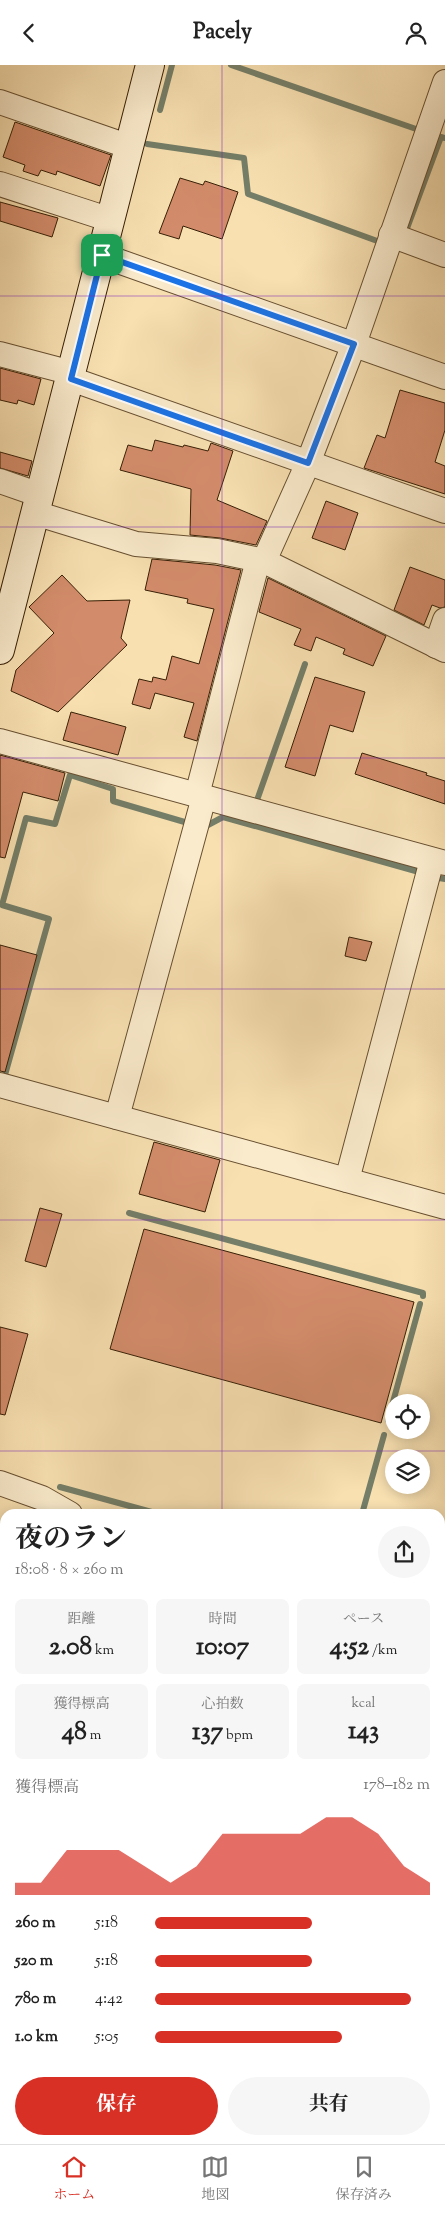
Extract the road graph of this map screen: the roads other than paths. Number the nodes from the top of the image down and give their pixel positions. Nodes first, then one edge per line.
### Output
1 (150, 65) edge
2 (445, 82) edge
3 (0, 103) edge
4 (130, 147) junction
5 (0, 184) edge
6 (111, 220) junction
7 (392, 235) junction
8 (102, 255) junction
9 (445, 255) edge
10 (354, 344) junction
11 (0, 353) edge
12 (71, 376) junction
13 (445, 377) edge
14 (308, 463) junction
15 (0, 481) edge
16 (38, 504) junction
17 (445, 511) edge
18 (261, 561) junction
19 (445, 620) edge
20 (440, 648) edge
21 (0, 650) edge
22 (0, 741) edge
23 (201, 796) junction
24 (439, 861) edge
25 (0, 1085) edge
26 (117, 1117) junction
27 (347, 1180) junction
28 (445, 1207) edge
29 (0, 1483) edge
30 (61, 1509) edge

1 - 4 street
2 - 7 street
3 - 4 street
4 - 6 street
5 - 6 street
6 - 8 street
7 - 9 street
7 - 10 street
8 - 10 street
8 - 12 street
10 - 13 street
10 - 14 street
11 - 12 street
12 - 14 street
12 - 16 street
14 - 17 street
14 - 18 street
15 - 16 street
16 - 18 street
16 - 21 street
18 - 20 street
18 - 23 street
19 - 20 street
22 - 23 street
23 - 24 street
23 - 26 street
24 - 27 street
25 - 26 street
26 - 27 street
27 - 28 street
29 - 30 street

